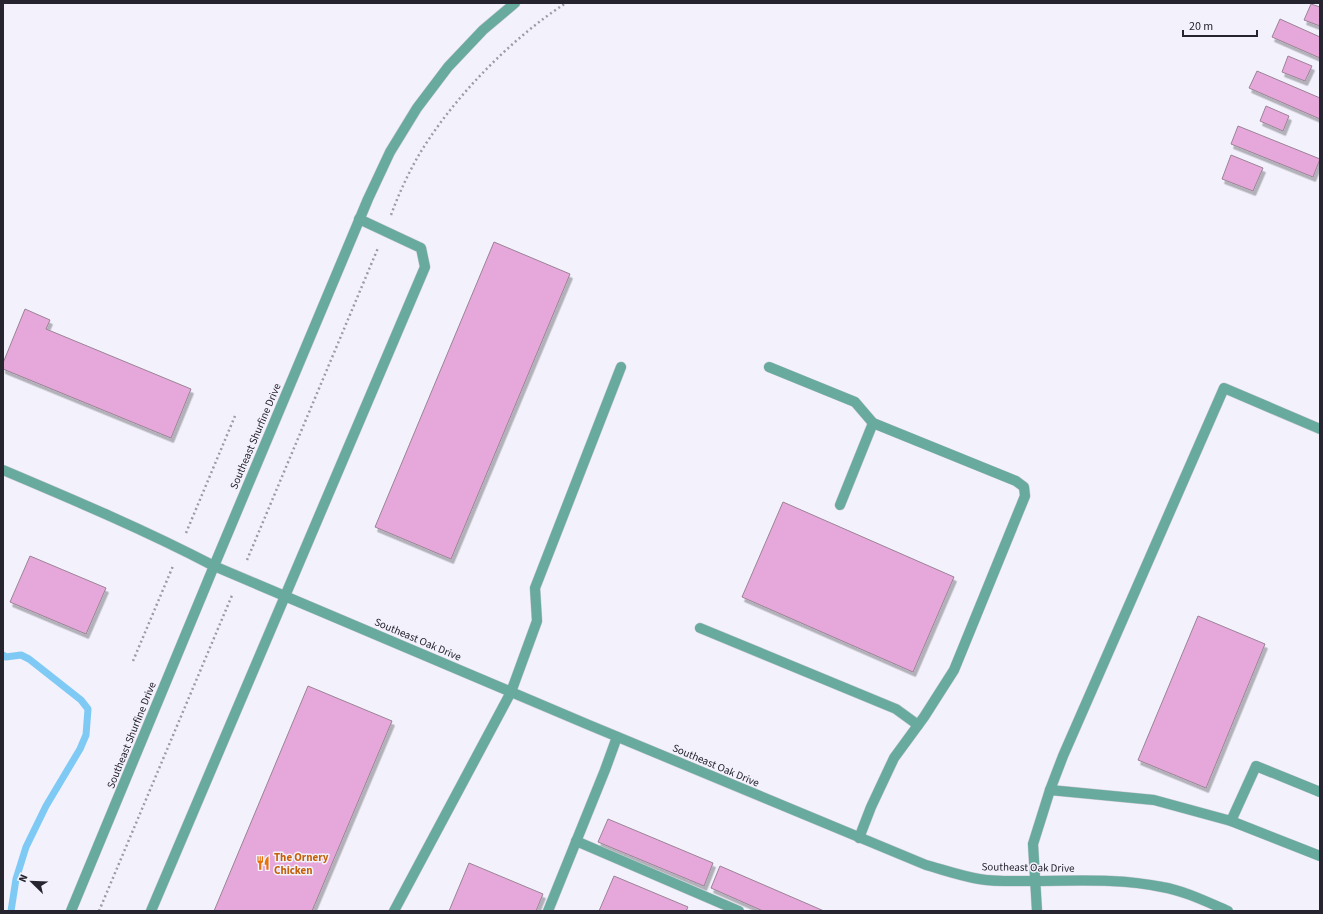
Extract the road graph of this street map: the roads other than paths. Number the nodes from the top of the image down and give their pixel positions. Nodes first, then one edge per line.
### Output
1 (514, 3) edge
2 (360, 219) junction
3 (622, 367) dead end
4 (769, 367) dead end
5 (873, 423) junction
6 (1320, 430) edge
7 (3, 470) edge
8 (840, 505) dead end
9 (214, 566) junction
10 (284, 596) junction
11 (700, 628) dead end
12 (512, 692) junction
13 (918, 725) junction
14 (617, 737) junction
15 (1050, 790) junction
16 (1320, 792) edge
17 (1230, 821) junction
18 (859, 838) junction
19 (576, 841) junction
20 (1320, 856) edge
21 (1034, 881) junction
22 (75, 910) edge
23 (550, 910) edge
24 (152, 911) edge
25 (394, 911) edge
26 (739, 911) edge
27 (1037, 911) edge
28 (1228, 911) edge

1 - 2 street, Southeast Shurfine Drive
2 - 9 street, Southeast Shurfine Drive
2 - 10 street
3 - 12 street
4 - 5 street
5 - 8 street
5 - 13 street
6 - 15 street
7 - 9 street, Southeast Oak Drive
9 - 10 street, Southeast Oak Drive
9 - 22 street, Southeast Shurfine Drive
10 - 12 street, Southeast Oak Drive
10 - 24 street
11 - 13 street
12 - 14 street, Southeast Oak Drive
12 - 25 street
13 - 18 street
14 - 18 street, Southeast Oak Drive
14 - 19 street
15 - 17 street
15 - 21 street
16 - 17 street
17 - 20 street
18 - 21 street, Southeast Oak Drive
19 - 23 street
19 - 26 street
21 - 27 street
21 - 28 street, Southeast Oak Drive

